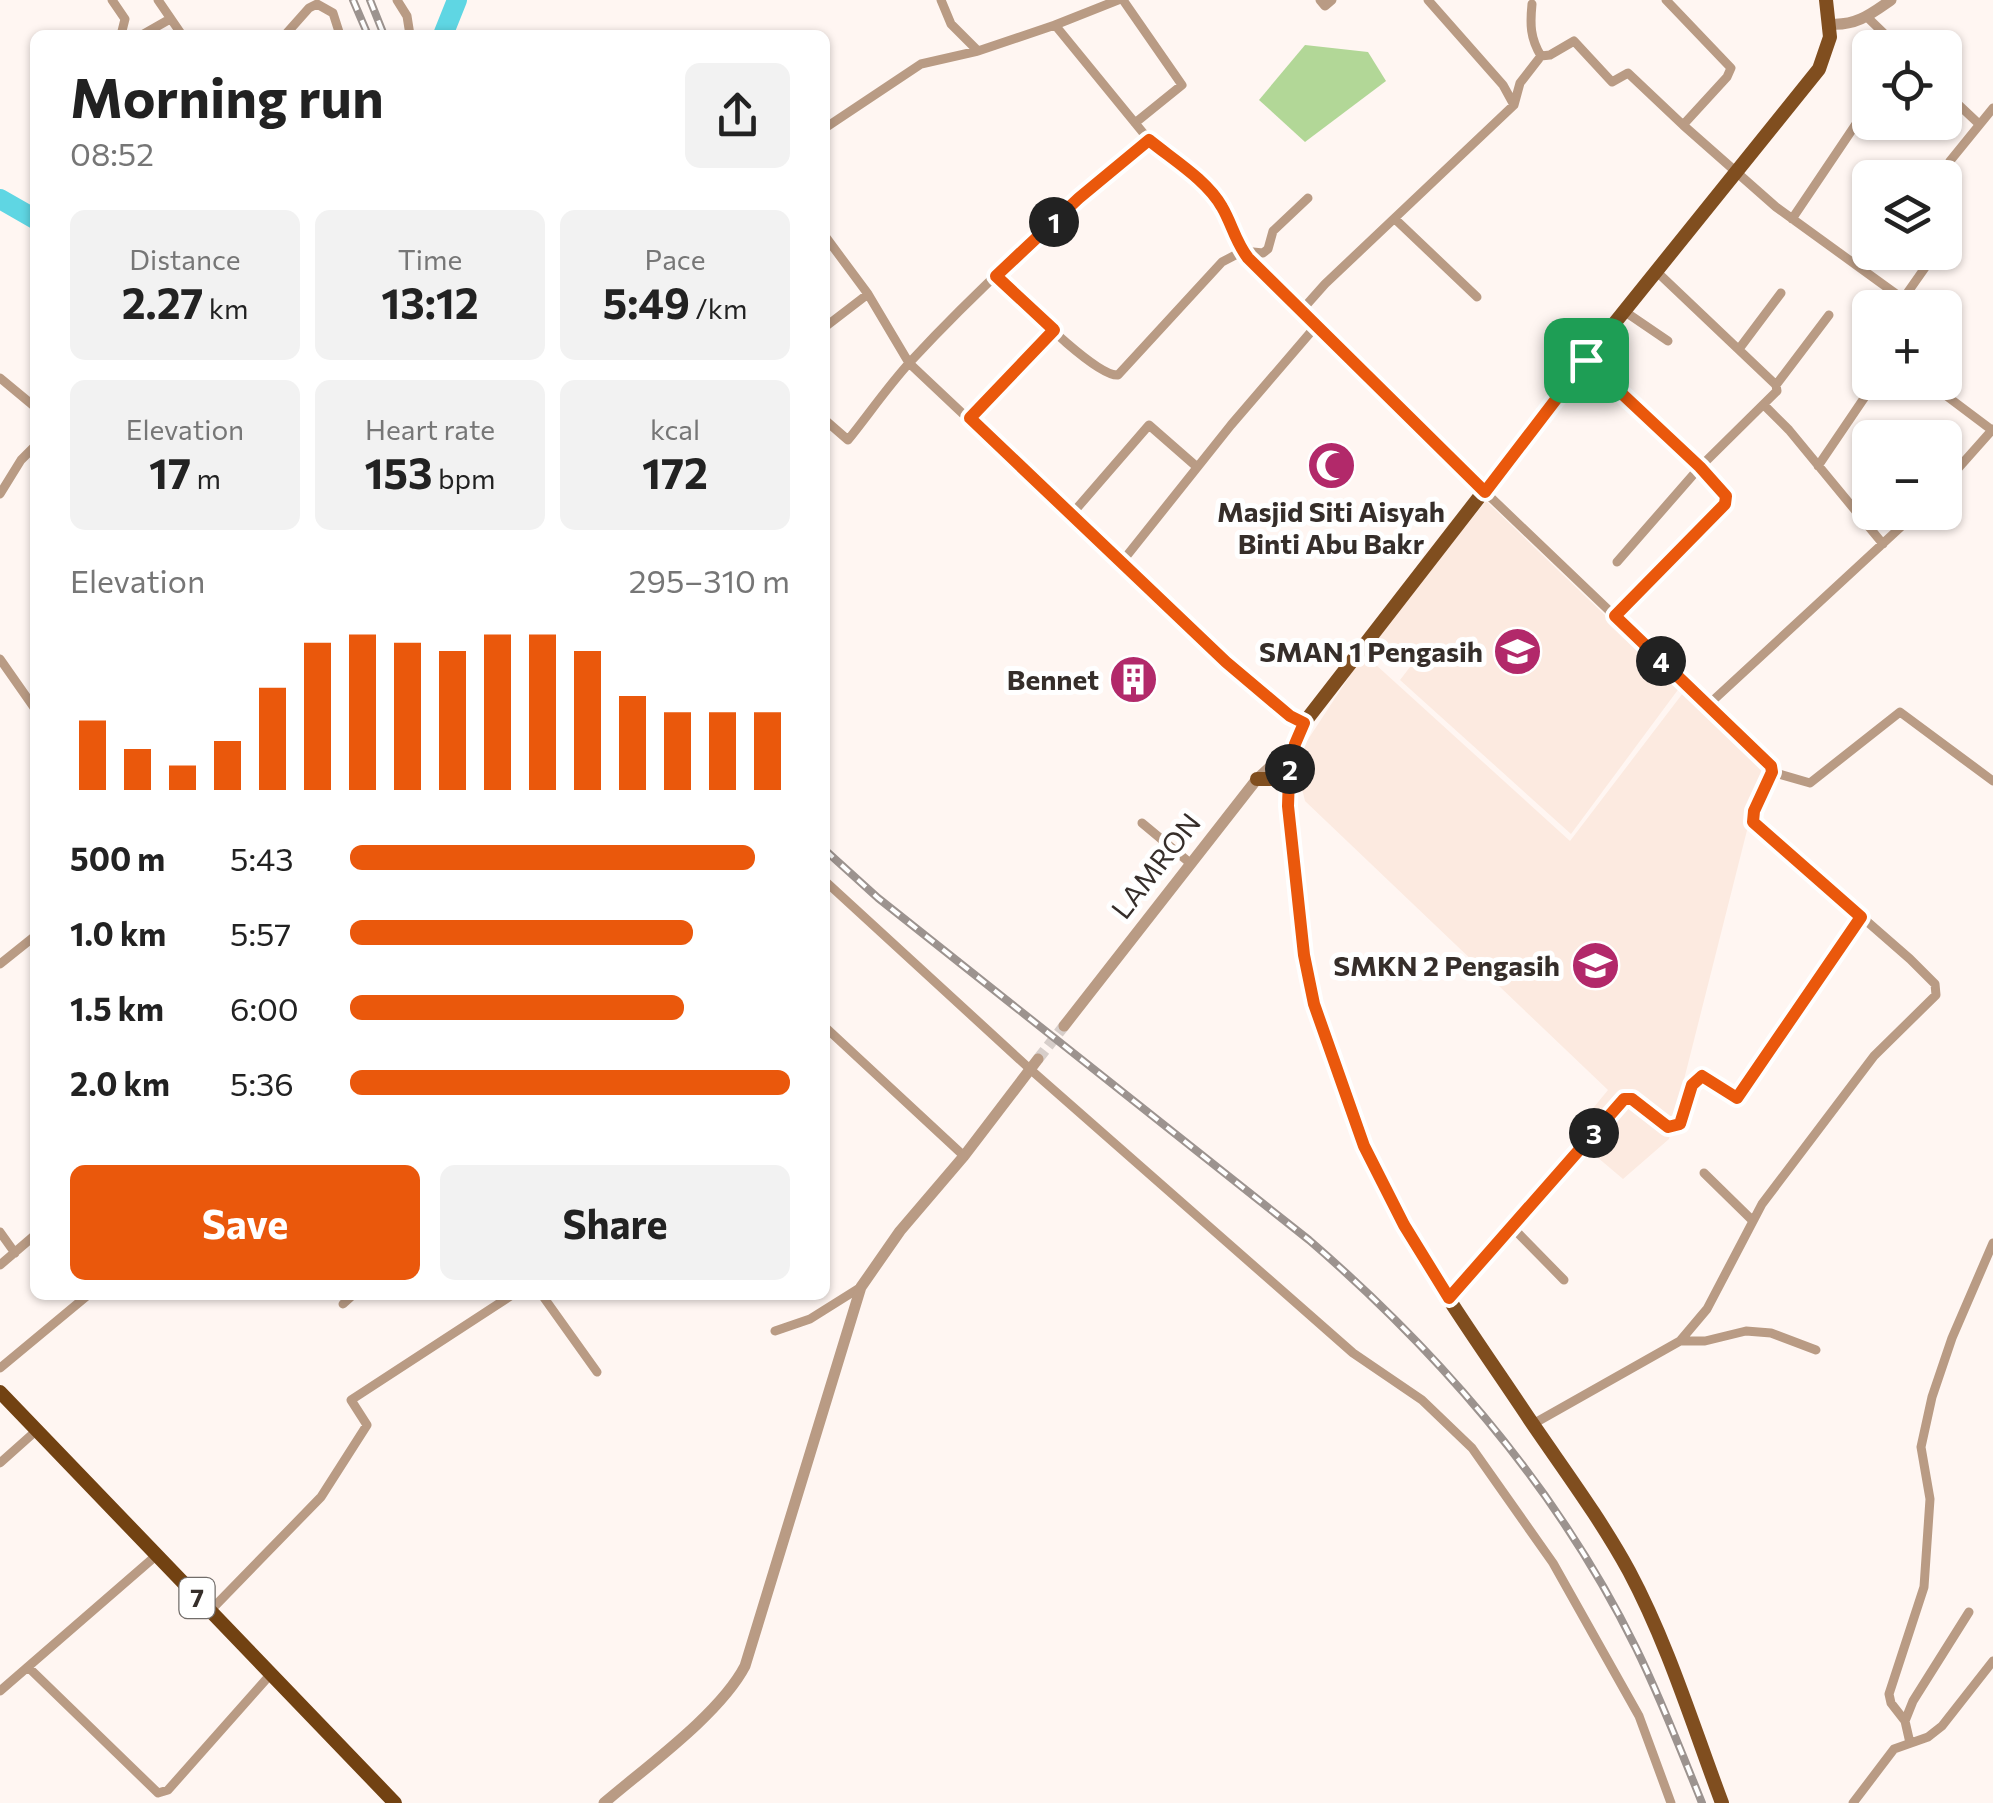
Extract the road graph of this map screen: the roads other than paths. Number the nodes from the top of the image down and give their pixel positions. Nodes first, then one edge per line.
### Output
1 (112, 0) edge
2 (177, 0) edge
3 (397, 0) edge
4 (941, 0) edge
5 (1120, 0) edge
6 (1320, 0) edge
7 (1332, 0) edge
8 (1428, 0) edge
9 (1666, 0) edge
10 (1826, 0) edge
11 (1891, 0) edge
12 (1534, 2) edge
13 (164, 10) edge
14 (1867, 17) junction
15 (1830, 24) junction
16 (1055, 25) junction
17 (123, 30) edge
18 (146, 30) edge
19 (289, 30) edge
20 (338, 30) edge
21 (409, 30) edge
22 (1880, 30) edge
23 (978, 51) junction
24 (1541, 56) junction
25 (1514, 105) junction
26 (1962, 108) edge
27 (1993, 108) edge
28 (1134, 122) junction
29 (1978, 124) junction
30 (830, 125) edge
31 (1684, 125) junction
32 (1852, 130) edge
33 (1149, 140) junction
34 (1951, 160) edge
35 (1737, 172) junction
36 (1308, 198) dead end
37 (1394, 219) junction
38 (1792, 219) junction
39 (830, 243) edge
40 (1243, 251) junction
41 (1656, 271) junction
42 (996, 276) junction
43 (1883, 290) edge
44 (1782, 293) dead end
45 (868, 294) junction
46 (1477, 296) dead end
47 (1301, 311) junction
48 (1624, 311) junction
49 (1828, 316) dead end
50 (830, 323) edge
51 (1316, 326) junction
52 (1054, 330) junction
53 (1668, 341) dead end
54 (1739, 350) junction
55 (1586, 360) junction
56 (909, 363) junction
57 (0, 378) edge
58 (1776, 384) junction
59 (1864, 400) edge
60 (1952, 400) edge
61 (30, 404) edge
62 (1764, 405) junction
63 (970, 418) junction
64 (830, 424) edge
65 (1992, 430) edge
66 (30, 451) edge
67 (1962, 464) edge
68 (1198, 466) junction
69 (1818, 466) junction
70 (1700, 467) junction
71 (1485, 492) junction
72 (0, 494) edge
73 (1071, 514) junction
74 (1898, 530) edge
75 (1883, 544) junction
76 (1616, 562) dead end
77 (1121, 564) junction
78 (1615, 616) junction
79 (0, 659) edge
80 (30, 703) edge
81 (1708, 704) junction
82 (1304, 723) junction
83 (1295, 744) junction
84 (1772, 772) junction
85 (1257, 780) junction
86 (1289, 780) junction
87 (1993, 781) edge
88 (1142, 823) dead end
89 (1190, 863) junction
90 (830, 885) edge
91 (1861, 917) junction
92 (30, 940) edge
93 (0, 964) edge
94 (1064, 1026) tunnel mouth
95 (830, 1032) edge
96 (1035, 1064) junction
97 (964, 1156) junction
98 (1704, 1173) dead end
99 (1753, 1221) junction
100 (1512, 1228) junction
101 (0, 1232) edge
102 (30, 1239) edge
103 (1993, 1243) edge
104 (15, 1252) junction
105 (0, 1265) edge
106 (1564, 1280) dead end
107 (861, 1287) junction
108 (1449, 1298) junction
109 (82, 1300) edge
110 (347, 1300) edge
111 (504, 1300) edge
112 (546, 1300) edge
113 (342, 1304) dead end
114 (775, 1330) dead end
115 (1680, 1341) junction
116 (1816, 1350) dead end
117 (0, 1368) edge
118 (597, 1372) dead end
119 (0, 1392) edge
120 (1533, 1424) junction
121 (37, 1430) junction
122 (0, 1463) edge
123 (158, 1554) junction
124 (209, 1611) junction
125 (1969, 1612) dead end
126 (1993, 1662) edge
127 (29, 1668) junction
128 (270, 1675) junction
129 (0, 1691) edge
130 (1905, 1720) junction
131 (1910, 1744) junction
132 (395, 1803) edge
133 (604, 1803) edge
134 (1671, 1803) edge
135 (1722, 1803) edge
136 (1853, 1803) edge

1 - 17 street
2 - 13 street
3 - 21 street
4 - 23 street
5 - 16 street
5 - 28 street
6 - 7 street
8 - 25 street
9 - 31 street
10 - 15 main road
11 - 14 street
12 - 24 street
13 - 18 street
14 - 15 street
14 - 22 street
15 - 35 main road
16 - 23 street
16 - 28 street
19 - 20 street
23 - 30 street
24 - 25 street
24 - 31 street
25 - 37 street
26 - 29 street
27 - 29 street
28 - 33 street
29 - 34 street
31 - 35 street
32 - 38 street
33 - 40 street
33 - 42 street
35 - 38 street
35 - 41 main road
36 - 40 street
37 - 46 street
37 - 47 street
38 - 43 street
39 - 45 street
40 - 47 street
40 - 52 street
41 - 48 main road
41 - 54 street
42 - 52 street
42 - 56 street
44 - 54 street
45 - 50 street
45 - 56 street
47 - 51 street
48 - 53 street
48 - 55 main road
49 - 58 street
51 - 68 street
51 - 71 street
52 - 63 street
54 - 58 street
55 - 70 street
55 - 71 main road
56 - 63 street
56 - 64 street
57 - 61 street
58 - 62 street
59 - 69 street
60 - 65 street
62 - 69 street
62 - 70 street
63 - 73 street
65 - 67 street
66 - 72 street
68 - 73 street
68 - 77 street
69 - 75 street
70 - 76 street
70 - 78 street
71 - 78 street
71 - 82 main road
73 - 77 street
74 - 75 street
75 - 81 street
77 - 82 street
78 - 81 street
79 - 80 street
81 - 84 street
82 - 83 main road
83 - 85 street, LAMRON
83 - 86 main road
84 - 87 street
84 - 91 street
85 - 86 main road
85 - 89 street, LAMRON
86 - 108 main road
88 - 89 street
89 - 94 street, LAMRON
90 - 96 street
91 - 99 street
91 - 100 street
92 - 93 street
95 - 97 street
96 - 97 street
96 - 134 street
97 - 107 street
98 - 99 street
99 - 115 street
100 - 106 street
100 - 108 street
101 - 104 street
102 - 104 street
103 - 130 street
104 - 105 street
107 - 114 street
107 - 133 street
108 - 120 main road
109 - 117 street
110 - 113 street
111 - 124 street
112 - 118 street
115 - 116 street
115 - 120 street
119 - 121 highway, 7
120 - 135 main road
121 - 122 street
121 - 123 highway, 7
123 - 124 highway, 7
123 - 127 street
124 - 128 highway, 7
125 - 130 street
126 - 131 street
127 - 128 street
127 - 129 street
128 - 132 highway, 7
130 - 131 street
131 - 136 street

